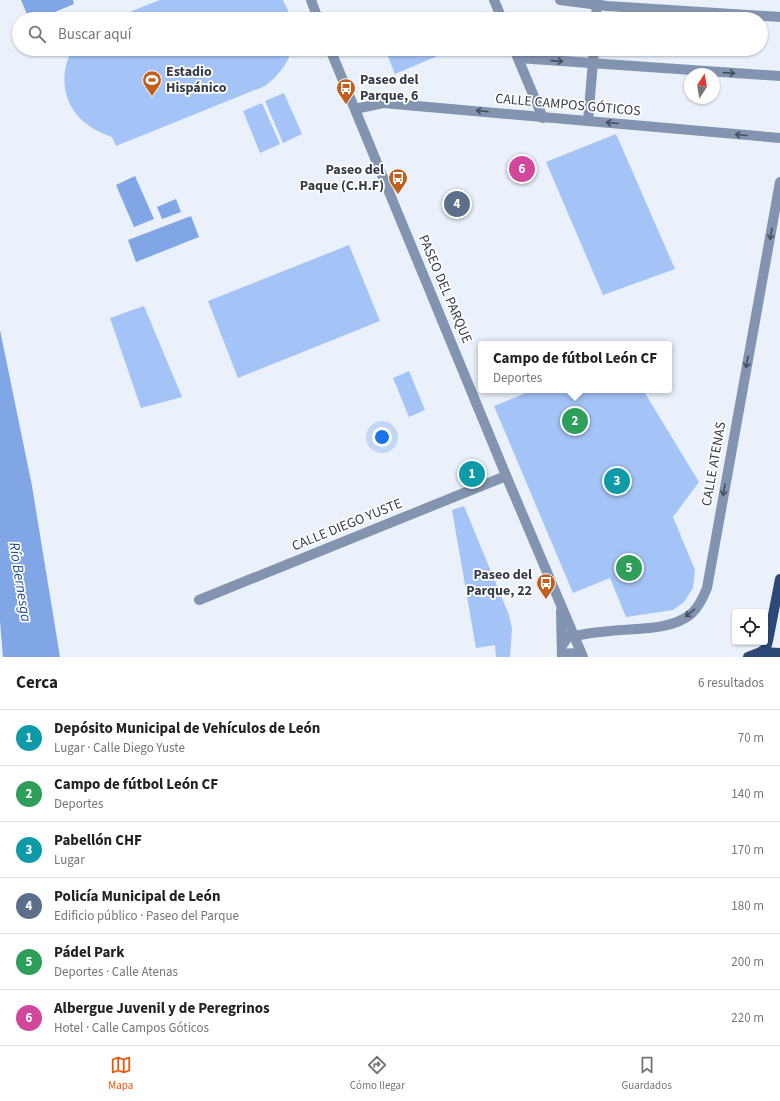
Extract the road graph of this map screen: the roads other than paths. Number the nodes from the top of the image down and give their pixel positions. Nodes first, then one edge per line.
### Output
1 (310, 0) edge
2 (494, 0) edge
3 (560, 0) edge
4 (597, 2) edge
5 (315, 12) edge
6 (499, 12) edge
7 (596, 12) edge
8 (701, 12) edge
9 (768, 16) edge
10 (780, 17) edge
11 (333, 56) edge
12 (517, 56) edge
13 (533, 56) edge
14 (594, 56) edge
15 (593, 63) junction
16 (780, 76) edge
17 (355, 109) junction
18 (543, 118) junction
19 (588, 121) junction
20 (780, 138) edge
21 (780, 182) edge
22 (506, 476) junction
23 (780, 579) edge
24 (199, 600) dead end
25 (561, 605) junction
26 (575, 636) junction
27 (563, 644) junction
28 (761, 652) junction
29 (780, 653) edge
30 (562, 657) edge
31 (582, 657) edge
32 (748, 657) edge

1 - 5 street
2 - 6 street
3 - 4 street
4 - 7 street
4 - 8 street
9 - 10 street
11 - 17 street, PASEO DEL PARQUE
12 - 18 street
13 -> 15 street
14 - 15 street
15 -> 16 street
15 - 19 street
18 -> 17 street, CALLE CAMPOS GÓTICOS
17 - 22 street, PASEO DEL PARQUE
18 - 19 street, CALLE CAMPOS GÓTICOS
20 -> 19 street, CALLE CAMPOS GÓTICOS
21 -> 26 street, CALLE ATENAS
22 - 24 street, CALLE DIEGO YUSTE
22 - 25 street, PASEO DEL PARQUE
23 - 28 main road
25 - 26 street, PASEO DEL PARQUE
25 - 27 street, PASEO DEL PARQUE
26 - 27 street, CALLE ATENAS
26 - 31 street, PASEO DEL PARQUE
27 - 30 street, PASEO DEL PARQUE
28 - 29 main road
28 - 32 main road
30 - 31 street

